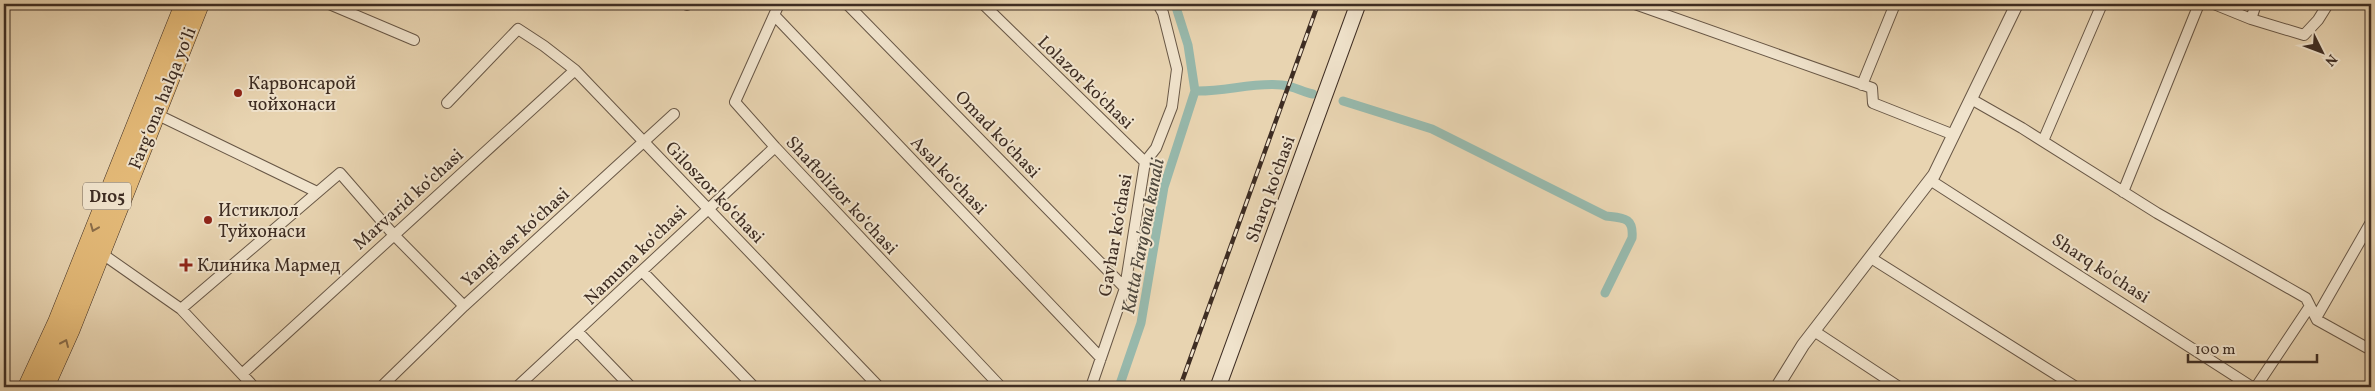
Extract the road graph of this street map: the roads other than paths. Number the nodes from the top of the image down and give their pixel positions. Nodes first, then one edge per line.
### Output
1 (184, 4) edge
2 (200, 4) edge
3 (329, 4) edge
4 (779, 4) edge
5 (847, 4) edge
6 (983, 4) edge
7 (1158, 4) edge
8 (1358, 4) edge
9 (1634, 4) edge
10 (1895, 4) edge
11 (2017, 4) edge
12 (2102, 4) edge
13 (2199, 4) edge
14 (2214, 4) edge
15 (2256, 4) edge
16 (2328, 4) edge
17 (774, 16) junction
18 (2251, 19) junction
19 (414, 40) dead end
20 (575, 70) junction
21 (1862, 85) junction
22 (1971, 99) junction
23 (446, 103) dead end
24 (156, 114) junction
25 (674, 114) dead end
26 (1954, 135) junction
27 (2043, 141) junction
28 (645, 142) junction
29 (775, 147) junction
30 (1145, 162) junction
31 (1930, 180) junction
32 (317, 192) junction
33 (2123, 192) junction
34 (708, 207) junction
35 (2371, 222) edge
36 (394, 234) junction
37 (101, 253) junction
38 (1870, 258) junction
39 (642, 271) junction
40 (1125, 288) junction
41 (464, 306) junction
42 (2310, 306) junction
43 (181, 309) junction
44 (2316, 318) junction
45 (577, 331) junction
46 (1814, 332) junction
47 (2371, 350) edge
48 (1101, 358) junction
49 (242, 374) junction
50 (27, 387) edge
51 (47, 387) edge
52 (254, 387) edge
53 (381, 387) edge
54 (517, 387) edge
55 (631, 387) edge
56 (754, 387) edge
57 (879, 387) edge
58 (1001, 387) edge
59 (1091, 387) edge
60 (1218, 387) edge
61 (1777, 387) edge
62 (1899, 387) edge
63 (2076, 387) edge
64 (2252, 387) edge
65 (2256, 387) edge

1 -> 50 highway, Farg‘ona halqa yo‘li / D105
2 - 24 highway, Farg‘ona halqa yo‘li / D105
3 - 19 street
4 - 17 street, Shaftolizor koʻchasi
5 - 40 street, Omad ko'chasi
6 - 30 street, Lolazor ko'chasi
7 - 30 street, Gavhar koʻchasi
8 - 60 main road, Sharq ko'chasi
9 - 21 street
10 - 21 street
11 - 22 street
12 - 27 street
13 - 33 street
14 - 18 street
15 - 18 street
16 - 18 street
17 - 29 street, Shaftolizor koʻchasi
17 - 48 street, Asal koʻchasi
20 - 23 street, Giloszor koʻchasi
20 - 28 street, Giloszor koʻchasi
20 - 36 street, Marvarid koʻchasi
21 - 26 street
22 - 26 street
22 - 27 street
24 - 32 street
24 - 37 highway, Farg‘ona halqa yo‘li / D105
25 - 28 street, Yangi asr koʻchasi
26 - 31 street
27 - 33 street
28 - 34 street, Giloszor koʻchasi
28 - 41 street, Yangi asr koʻchasi
29 - 34 street, Namuna koʻchasi
29 - 58 street, Shaftolizor koʻchasi
30 - 40 street, Gavhar koʻchasi
31 - 38 street
31 - 64 street, Sharq ko'chasi
32 - 36 street
32 - 43 street
33 - 42 street
34 - 39 street, Namuna koʻchasi
34 - 57 street, Giloszor koʻchasi
35 - 44 street
36 - 41 street
36 - 49 street, Marvarid koʻchasi
37 - 43 street
51 -> 37 highway, Farg‘ona halqa yo‘li / D105
38 - 46 street
38 - 63 street
39 - 45 street, Namuna koʻchasi
39 - 56 street
40 - 48 street, Gavhar koʻchasi
41 - 53 street, Yangi asr koʻchasi
42 - 44 street
42 - 65 street
43 - 49 street
44 - 47 street
45 - 54 street, Namuna koʻchasi
45 - 55 street
46 - 61 street
46 - 62 street
48 - 59 street, Gavhar koʻchasi
49 - 52 street

